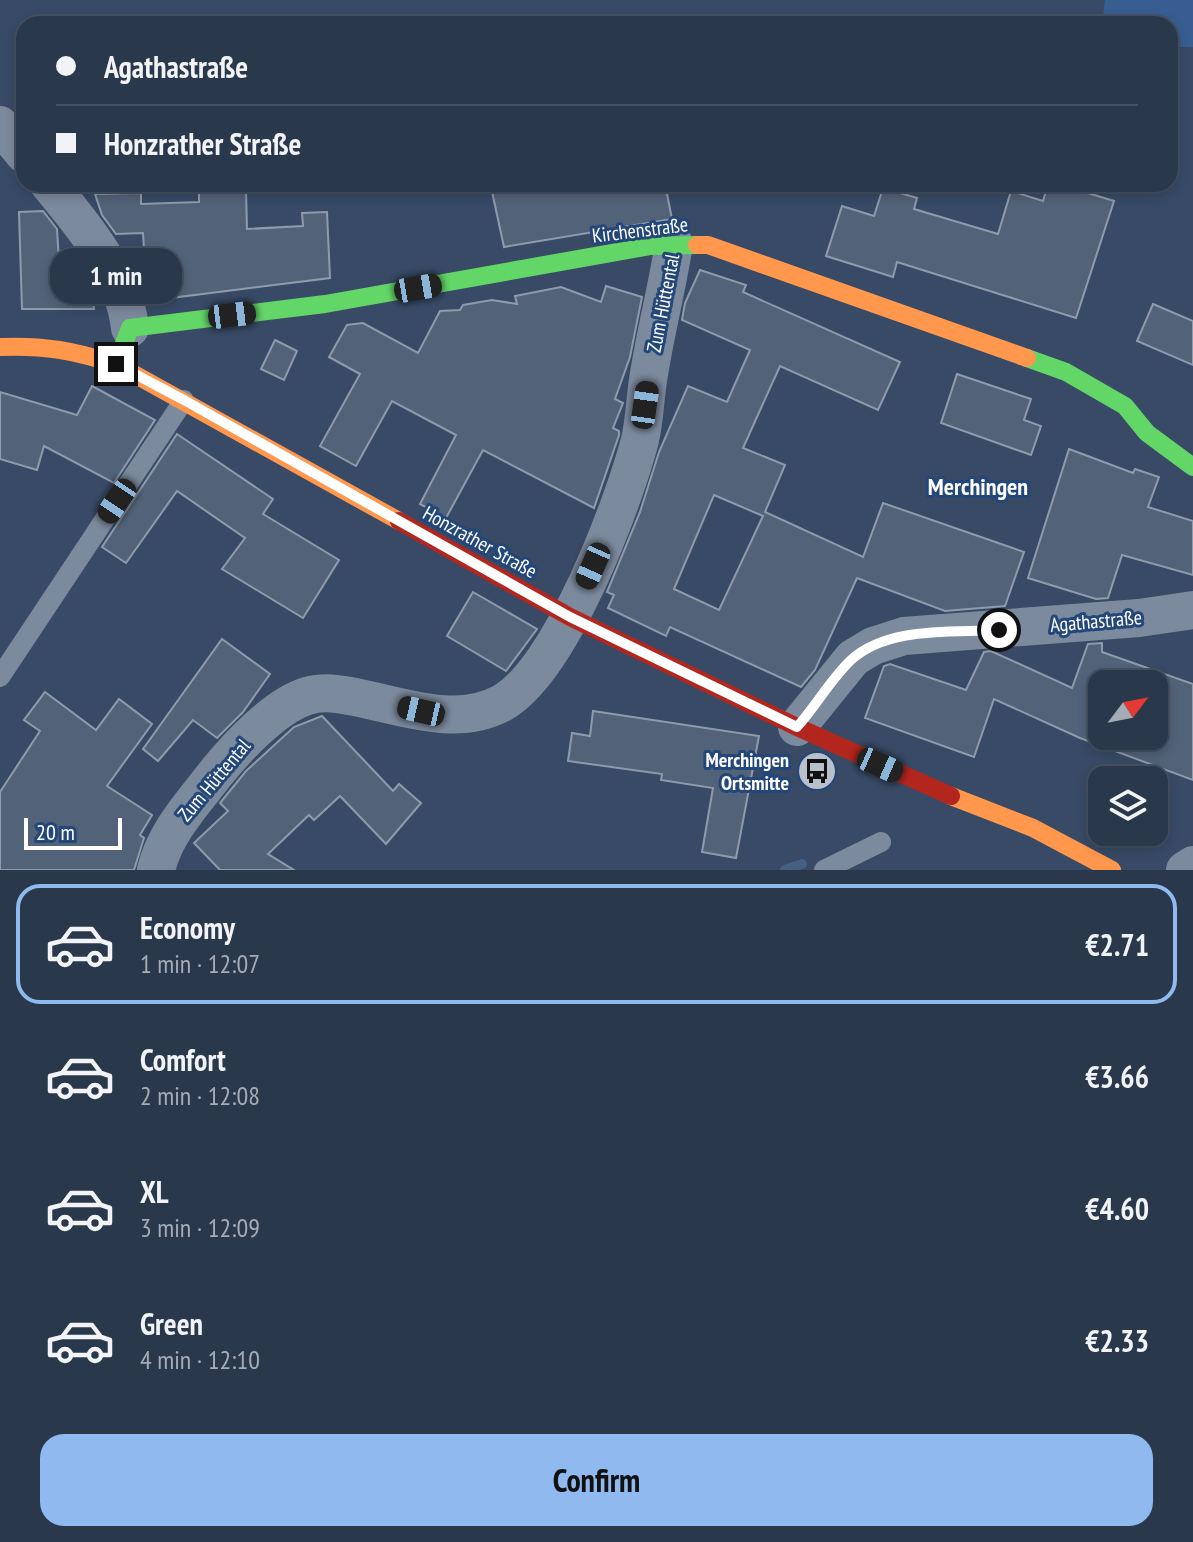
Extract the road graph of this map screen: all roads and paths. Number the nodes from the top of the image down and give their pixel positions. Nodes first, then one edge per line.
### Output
1 (0, 125) edge
2 (16, 144) edge
3 (56, 192) edge
4 (674, 244) junction
5 (130, 328) junction
6 (0, 347) edge
7 (116, 364) junction
8 (184, 400) junction
9 (1193, 467) edge
10 (1193, 610) edge
11 (570, 617) junction
12 (0, 677) edge
13 (797, 727) junction
14 (881, 842) dead end
15 (1193, 865) edge
16 (156, 870) edge
17 (824, 870) edge
18 (1112, 870) edge
19 (1185, 870) edge

1 - 2 street
3 - 5 street
4 - 5 street, Kirchenstraße
4 - 9 street, Kirchenstraße
4 - 11 street, Zum Hüttental
5 - 7 street
6 - 7 street, Honzrather Straße
7 - 8 street, Honzrather Straße
8 - 11 street, Honzrather Straße
8 - 12 lane
10 - 13 street, Agathastraße
11 - 13 street, Honzrather Straße
11 - 16 street, Zum Hüttental
13 - 18 street, Honzrather Straße
14 - 17 lane
15 - 19 street

